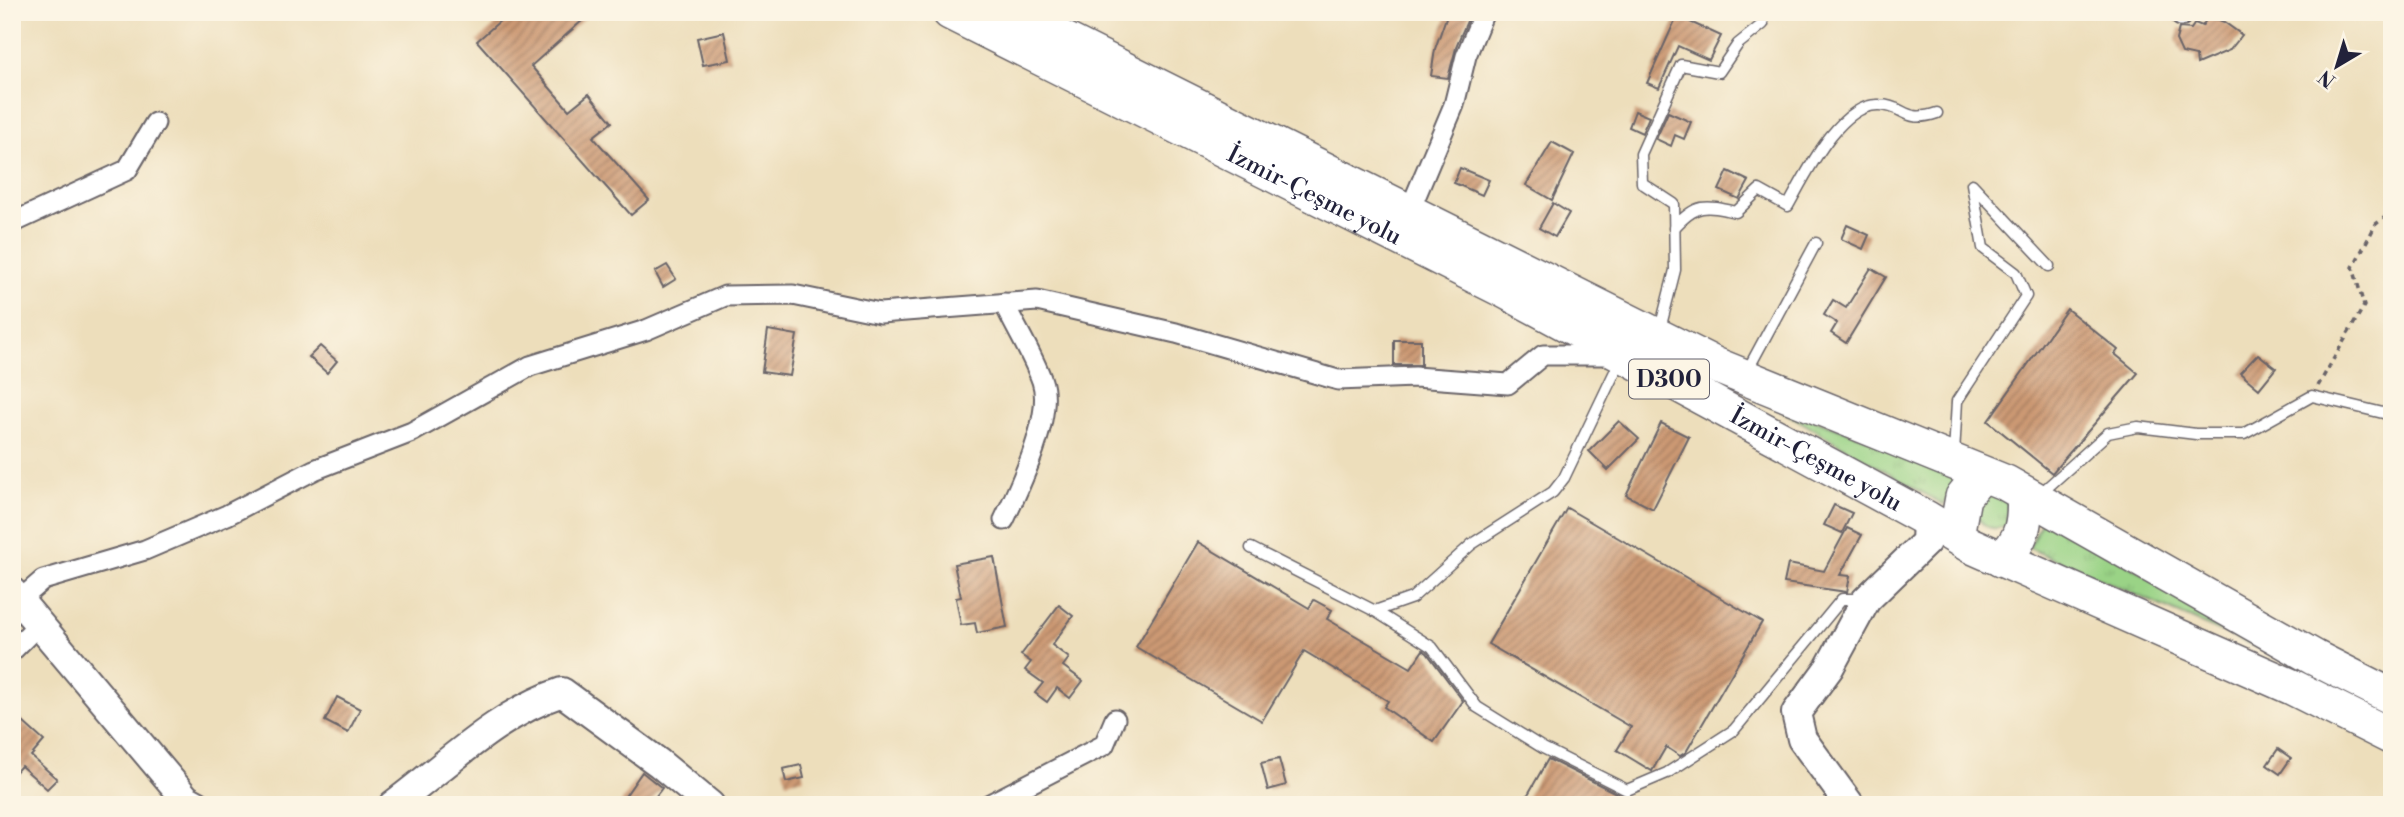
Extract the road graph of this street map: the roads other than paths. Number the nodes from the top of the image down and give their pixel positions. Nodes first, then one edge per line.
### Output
1 (950, 12) edge
2 (1009, 12) edge
3 (1484, 12) edge
4 (1763, 24) dead end
5 (1937, 113) dead end
6 (155, 123) dead end
7 (1409, 212) junction
8 (12, 223) edge
9 (1674, 228) junction
10 (1816, 243) dead end
11 (2049, 266) dead end
12 (1004, 303) junction
13 (1658, 336) junction
14 (1624, 355) junction
15 (1745, 377) junction
16 (2392, 411) edge
17 (1968, 468) junction
18 (2030, 497) junction
19 (1004, 520) dead end
20 (1941, 527) junction
21 (1251, 548) dead end
22 (2001, 559) junction
23 (16, 596) edge
24 (1866, 600) junction
25 (1376, 611) junction
26 (38, 625) junction
27 (12, 651) edge
28 (2392, 697) edge
29 (1115, 719) dead end
30 (2392, 737) edge
31 (197, 805) edge
32 (393, 805) edge
33 (710, 805) edge
34 (988, 805) edge
35 (1850, 805) edge

1 - 14 highway, İzmir-Çeşme yolu / D300
2 - 7 highway, İzmir-Çeşme yolu / D300
3 - 7 street
4 - 9 lane
5 - 9 lane
6 - 8 street
7 - 13 highway, İzmir-Çeşme yolu / D300
9 - 13 lane
10 - 15 lane
11 - 17 lane
12 - 14 street
12 - 19 street
12 - 23 street
13 - 15 highway, İzmir-Çeşme yolu / D300
14 - 20 highway, İzmir-Çeşme yolu / D300
14 - 25 lane
15 - 17 highway, İzmir-Çeşme yolu / D300
16 - 18 lane
17 - 18 highway, İzmir-Çeşme yolu / D300
17 - 20 highway
18 - 22 highway
18 - 28 highway, İzmir-Çeşme yolu / D300
20 - 22 highway, İzmir-Çeşme yolu / D300
20 - 24 street
21 - 25 lane
22 - 30 highway, İzmir-Çeşme yolu / D300
23 - 26 street
24 - 25 lane
24 - 35 street
26 - 27 street
26 - 31 street
29 - 34 street
32 - 33 street

